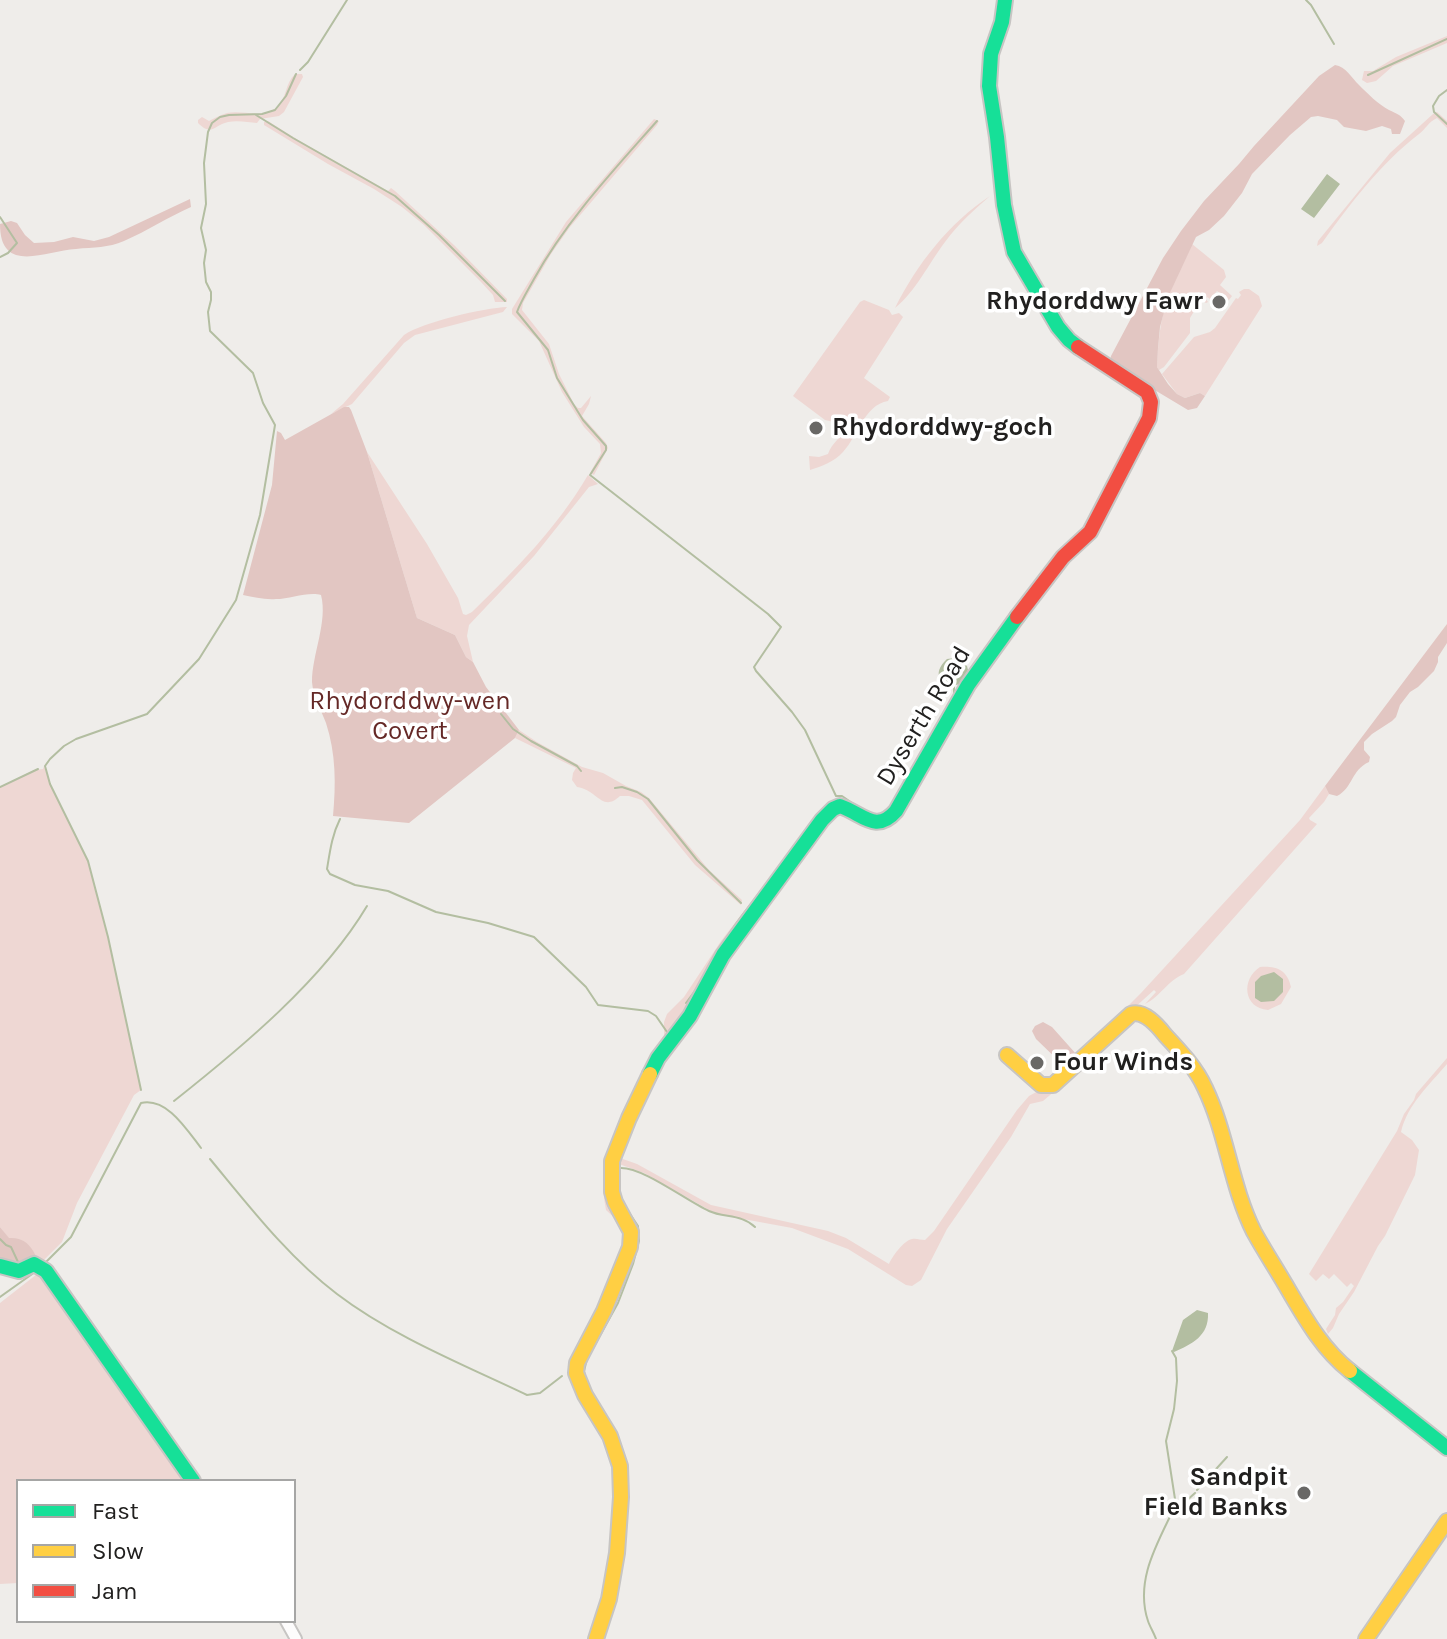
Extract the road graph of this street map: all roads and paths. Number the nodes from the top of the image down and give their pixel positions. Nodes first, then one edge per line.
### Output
1 (1005, 0) edge
2 (1007, 1055) dead end
3 (0, 1266) edge
4 (1447, 1448) edge
5 (192, 1479) edge
6 (1447, 1521) edge
7 (596, 1639) edge
8 (1366, 1639) edge

1 - 7 main road, Dyserth Road
2 - 4 main road
3 - 5 main road
6 - 8 main road

